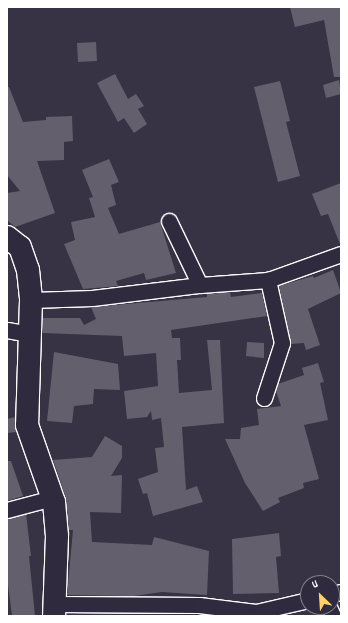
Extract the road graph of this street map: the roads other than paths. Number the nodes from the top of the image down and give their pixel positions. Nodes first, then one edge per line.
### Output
1 (169, 221) dead end
2 (7, 236) edge
3 (341, 254) edge
4 (268, 280) junction
5 (200, 284) junction
6 (31, 300) junction
7 (7, 330) edge
8 (30, 334) junction
9 (264, 398) dead end
10 (52, 498) junction
11 (7, 510) edge
12 (300, 602) edge
13 (55, 610) edge
14 (198, 611) edge

1 - 5 street
2 - 6 street
3 - 4 street
4 - 5 street
4 - 9 street
5 - 6 street
6 - 8 street
7 - 8 street
8 - 10 street
10 - 11 street
10 - 13 street
12 - 14 street
13 - 14 street

